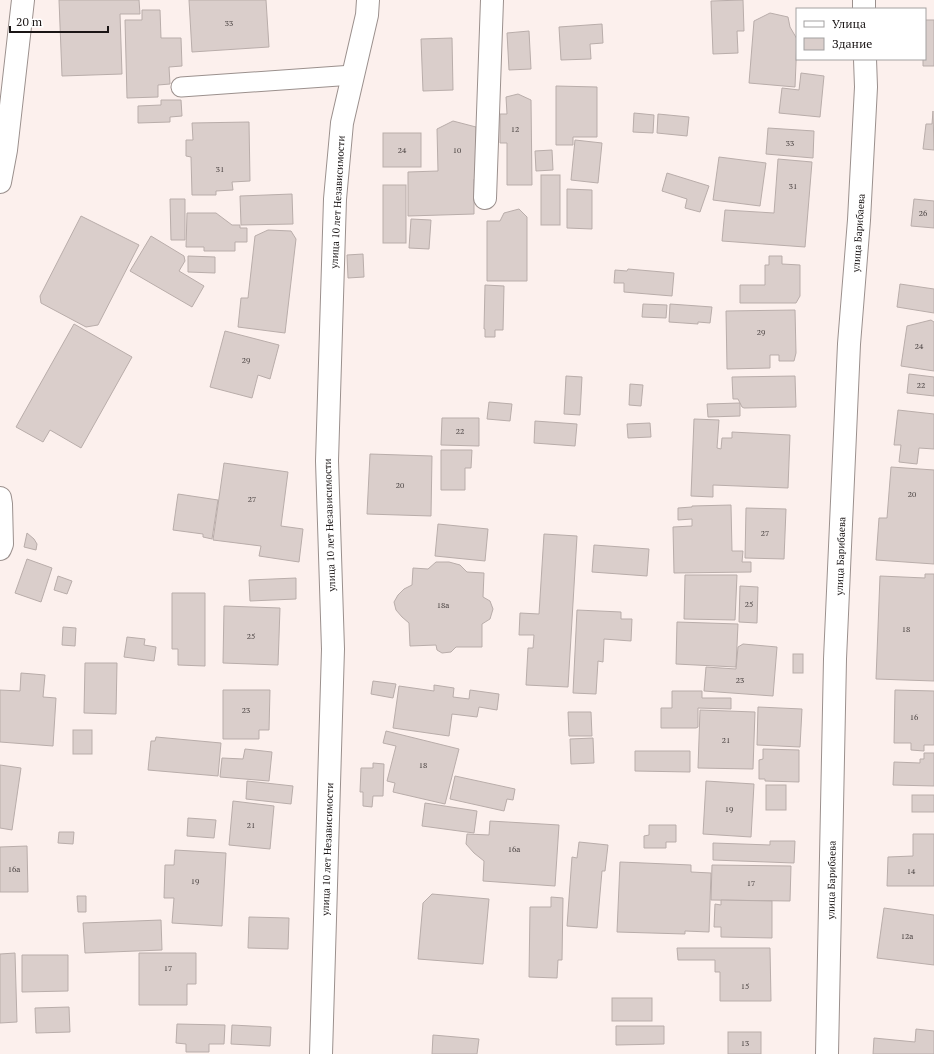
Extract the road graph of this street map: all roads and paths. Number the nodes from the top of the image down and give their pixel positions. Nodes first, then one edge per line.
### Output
1 (23, 0) edge
2 (368, 0) edge
3 (492, 0) edge
4 (865, 60) edge
5 (353, 75) junction
6 (181, 87) dead end
7 (0, 182) edge
8 (485, 198) dead end
9 (0, 498) edge
10 (0, 549) edge
11 (321, 1054) edge
12 (827, 1054) edge

1 - 7 street
2 - 5 street, улица 10 лет Независимости
3 - 8 street
4 - 12 street, улица Барибаева
5 - 6 lane
5 - 11 street, улица 10 лет Независимости
9 - 10 street

